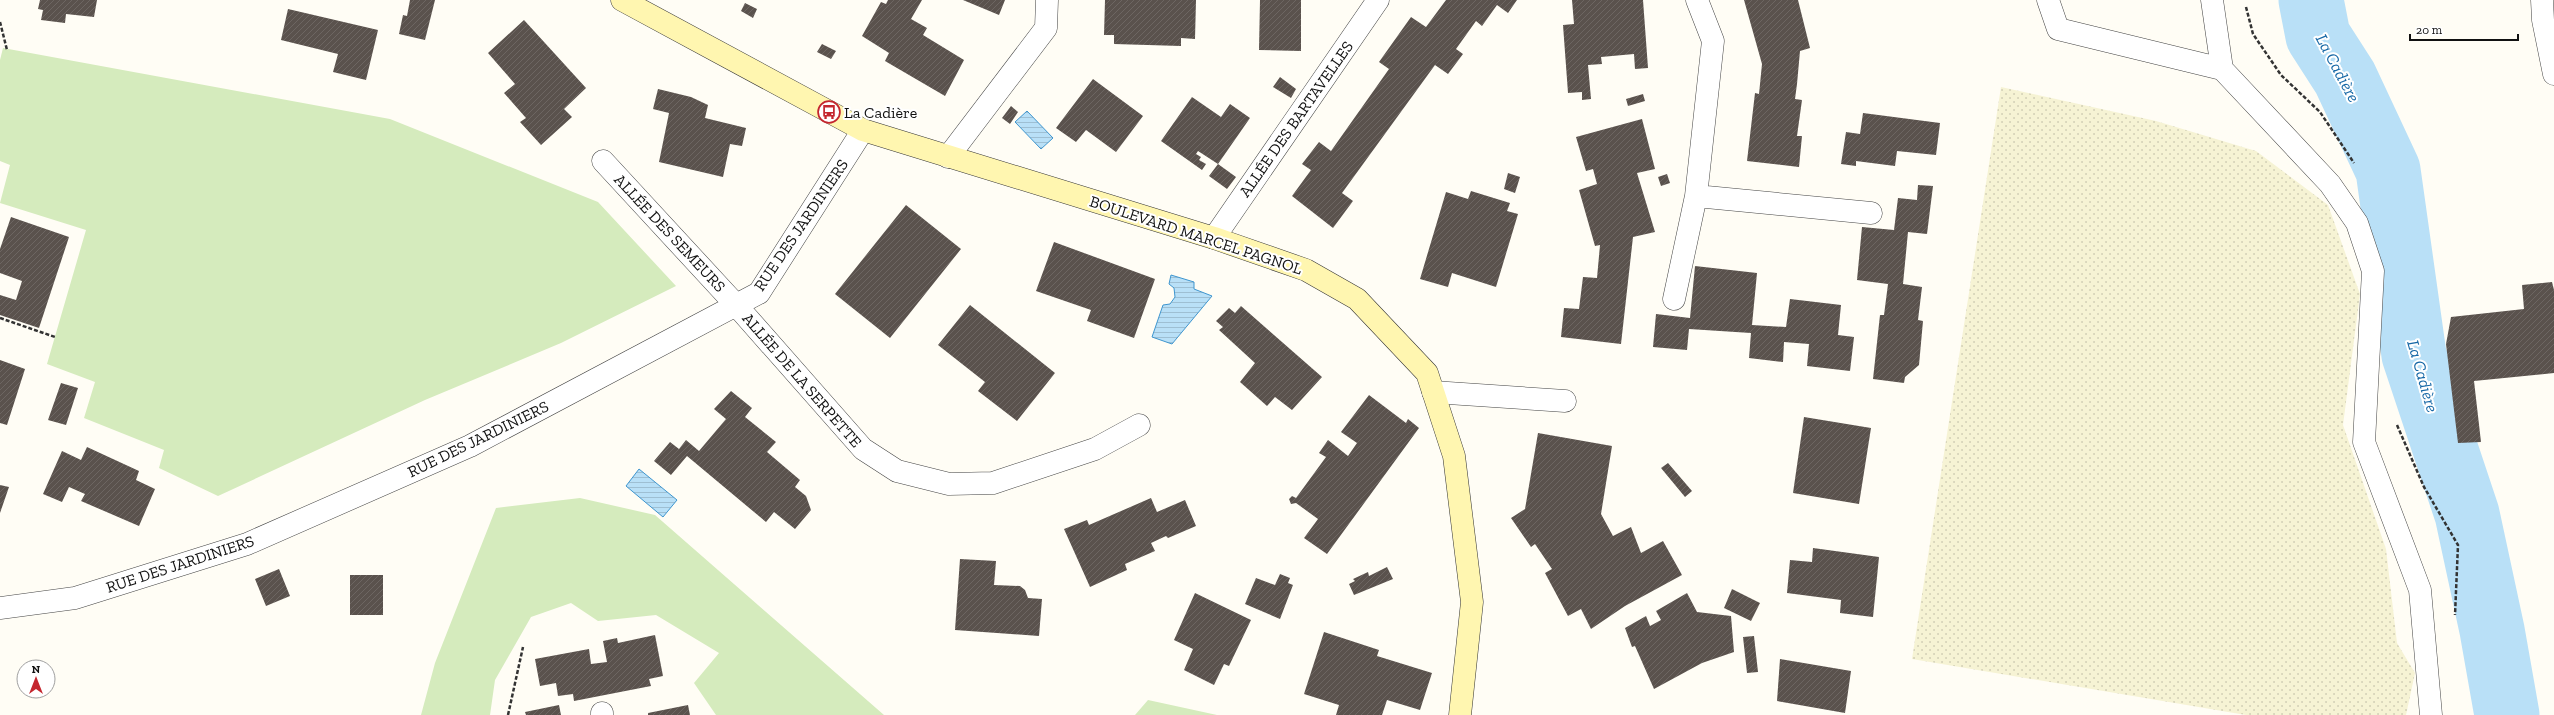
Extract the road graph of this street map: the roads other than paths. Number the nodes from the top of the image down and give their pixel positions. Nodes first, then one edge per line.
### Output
1 (622, 0) edge
2 (1047, 0) edge
3 (1378, 0) edge
4 (1696, 0) edge
5 (2048, 0) edge
6 (2212, 0) edge
7 (2542, 0) edge
8 (2222, 69) junction
9 (2554, 74) edge
10 (863, 130) junction
11 (948, 157) junction
12 (603, 161) dead end
13 (1696, 196) junction
14 (1871, 213) dead end
15 (1214, 238) junction
16 (1674, 299) dead end
17 (736, 305) junction
18 (1433, 392) junction
19 (1565, 401) dead end
20 (1139, 425) dead end
21 (0, 608) edge
22 (1460, 715) edge
23 (2430, 715) edge

1 - 10 street, BOULEVARD MARCEL PAGNOL
2 - 11 street
3 - 15 street, ALLÉE DES BARTAVELLES
4 - 13 street
5 - 8 street
6 - 8 street
7 - 9 street
8 - 23 street
10 - 11 street, BOULEVARD MARCEL PAGNOL
10 - 17 street, RUE DES JARDINIERS
11 - 15 street, BOULEVARD MARCEL PAGNOL
12 - 17 street, ALLÉE DES SEMEURS
13 - 14 street
13 - 16 street
15 - 18 street, BOULEVARD MARCEL PAGNOL
17 - 20 street, ALLÉE DE LA SERPETTE
17 - 21 street, RUE DES JARDINIERS
18 - 19 street
18 - 22 street, BOULEVARD MARCEL PAGNOL

